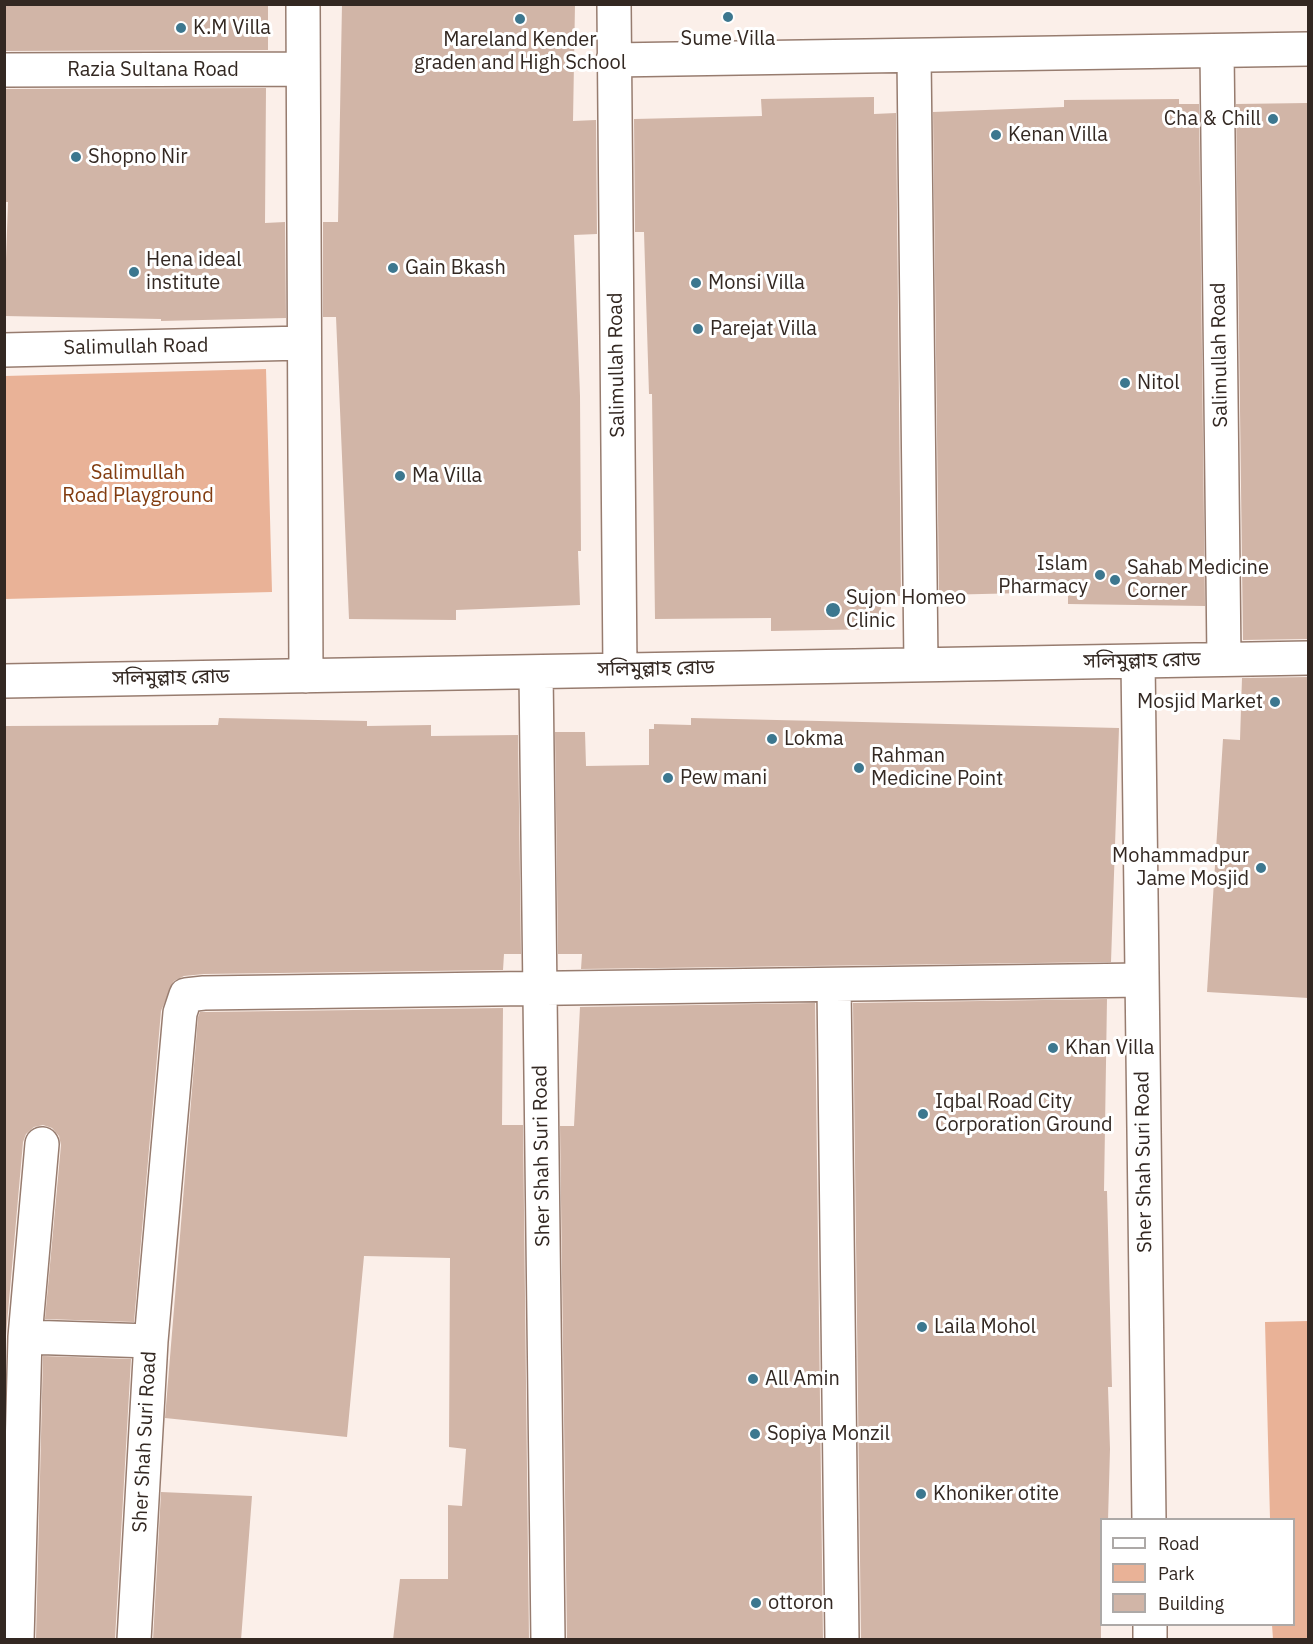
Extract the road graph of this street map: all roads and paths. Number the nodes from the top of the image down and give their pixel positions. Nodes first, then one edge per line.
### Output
1 (303, 4) edge
2 (614, 4) edge
3 (1308, 49) edge
4 (1217, 51) junction
5 (914, 56) junction
6 (613, 60) junction
7 (302, 69) junction
8 (4, 70) edge
9 (304, 343) junction
10 (4, 350) edge
11 (1308, 658) edge
12 (1224, 660) junction
13 (1138, 661) junction
14 (921, 665) junction
15 (620, 670) junction
16 (536, 672) junction
17 (306, 676) junction
18 (4, 681) edge
19 (1142, 980) junction
20 (834, 985) junction
21 (540, 989) junction
22 (42, 1144) dead end
23 (25, 1337) junction
24 (151, 1341) junction
25 (1149, 1518) edge
26 (17, 1640) edge
27 (134, 1640) edge
28 (548, 1640) edge
29 (842, 1640) edge

1 - 7 street
2 - 6 street, Salimullah Road
3 - 4 street
4 - 5 street
4 - 12 street, Salimullah Road
5 - 6 street
5 - 14 street
6 - 15 street, Salimullah Road
7 - 8 street, Razia Sultana Road
7 - 9 street
9 - 10 street, Salimullah Road
9 - 17 street
11 - 12 street, সলিমুল্লাহ রোড
12 - 13 street, সলিমুল্লাহ রোড
13 - 14 street, সলিমুল্লাহ রোড
13 - 19 street, Sher Shah Suri Road
14 - 15 street, সলিমুল্লাহ রোড
15 - 16 street, সলিমুল্লাহ রোড
16 - 17 street, সলিমুল্লাহ রোড
16 - 21 street, Sher Shah Suri Road
17 - 18 street, সলিমুল্লাহ রোড
19 - 20 street
19 - 25 street, Sher Shah Suri Road
20 - 21 street
20 - 29 street
21 - 24 street, Sher Shah Suri Road
21 - 28 street, Sher Shah Suri Road
22 - 23 street
23 - 24 street
23 - 26 street
24 - 27 street, Sher Shah Suri Road

